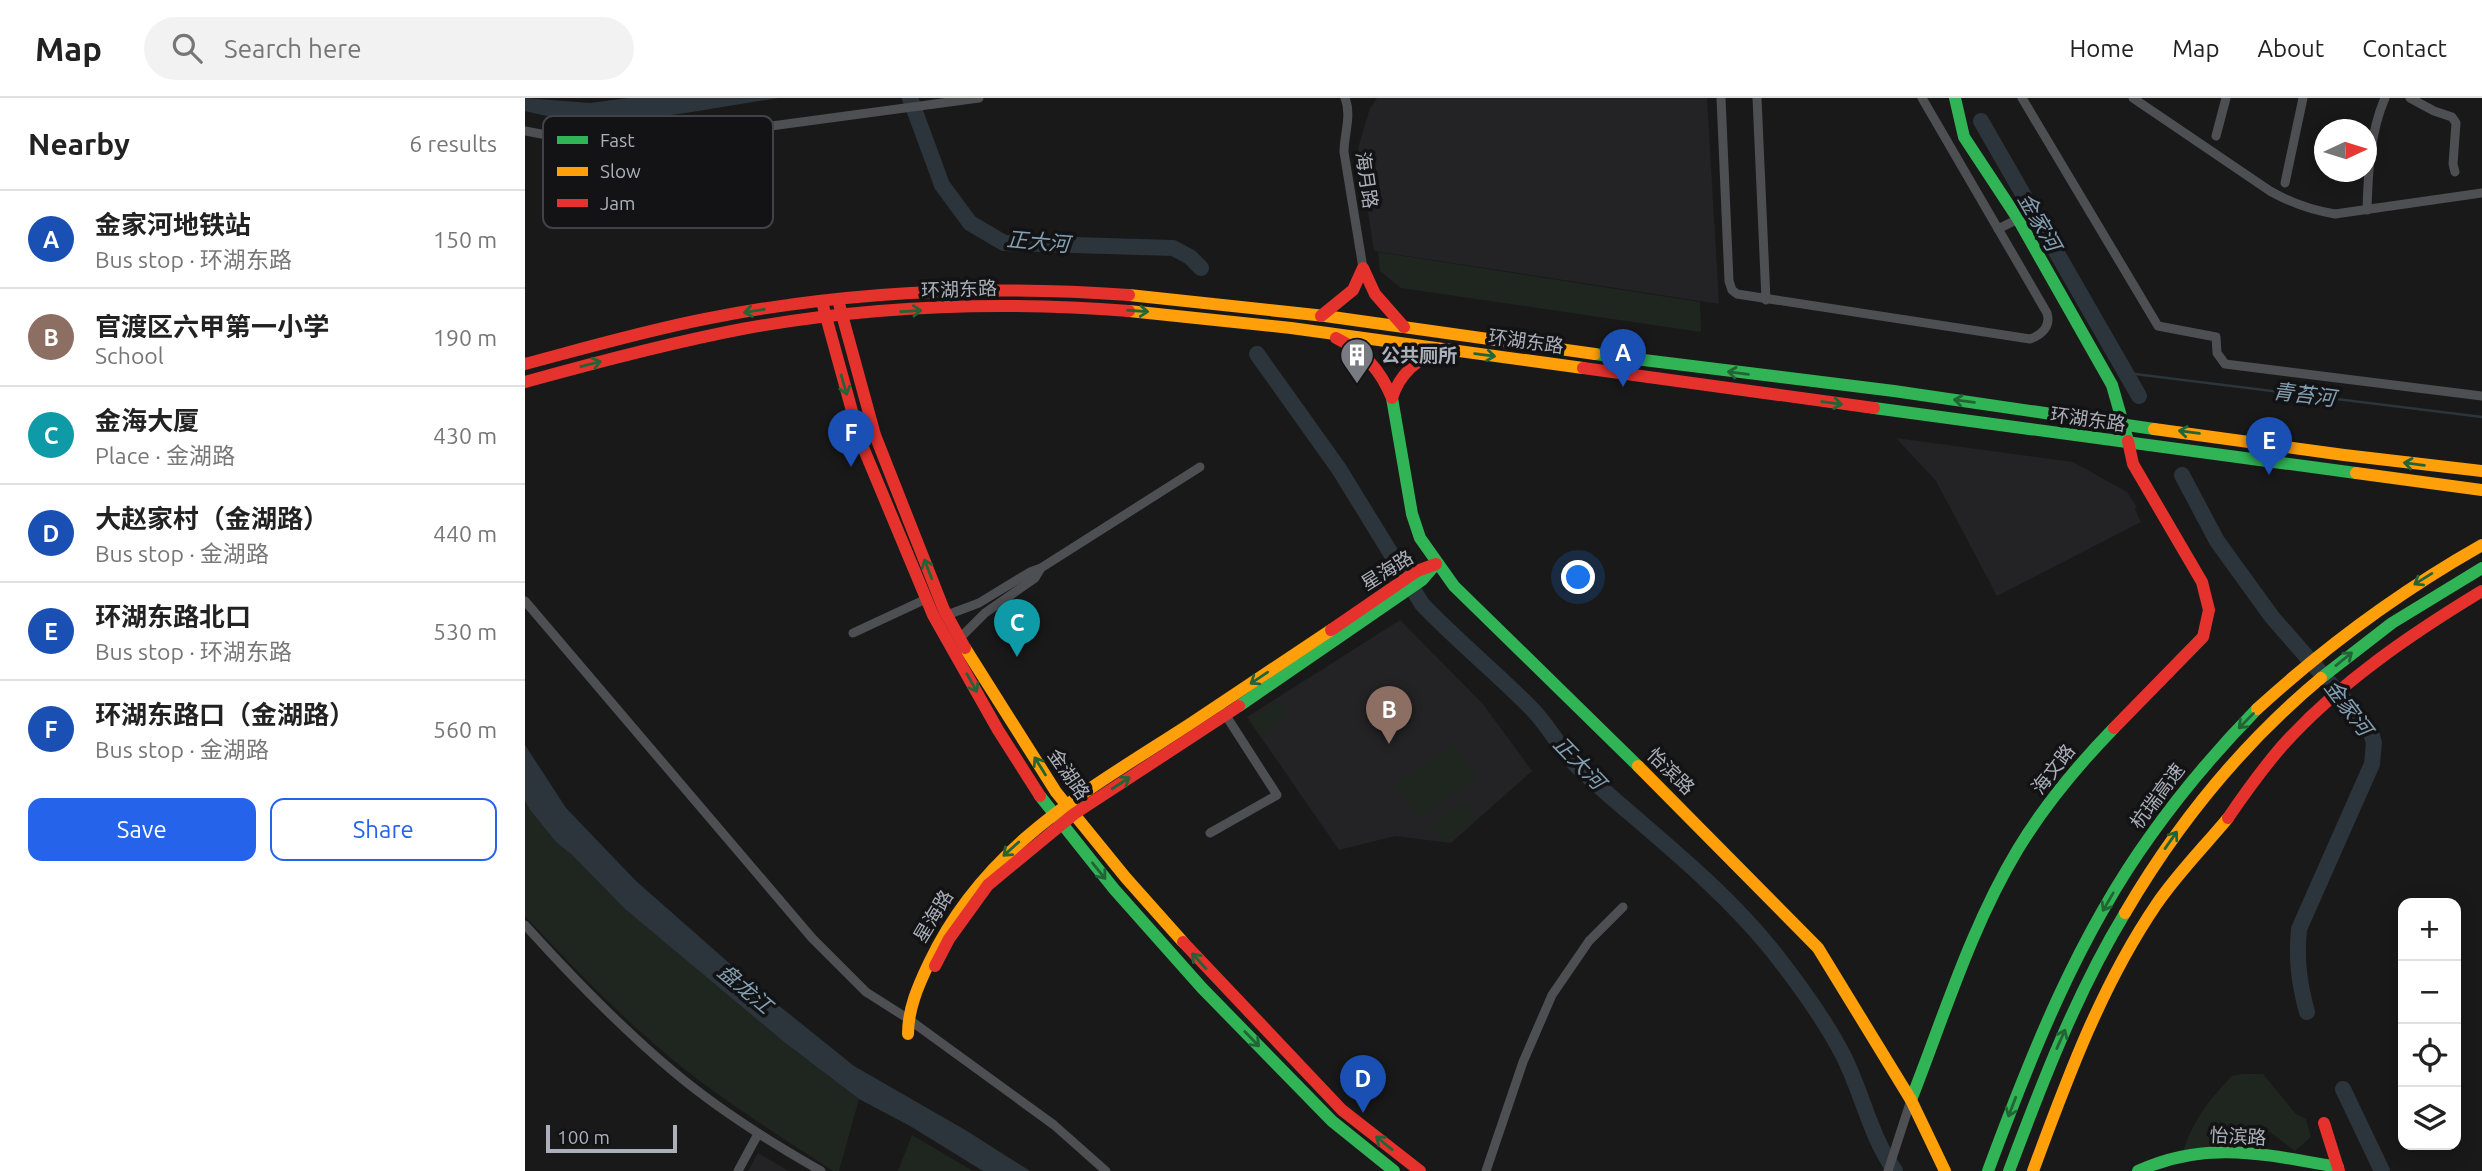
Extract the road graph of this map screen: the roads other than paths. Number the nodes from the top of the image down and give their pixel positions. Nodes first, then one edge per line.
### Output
1 (979, 98) edge
2 (1345, 98) edge
3 (1721, 98) edge
4 (1756, 98) edge
5 (1922, 98) edge
6 (1949, 98) edge
7 (2022, 98) edge
8 (2133, 98) edge
9 (2213, 98) edge
10 (2303, 98) edge
11 (2385, 98) edge
12 (2410, 98) edge
13 (2226, 101) edge
14 (1957, 104) edge
15 (773, 126) edge
16 (525, 131) edge
17 (543, 134) edge
18 (2216, 136) dead end
19 (1964, 137) junction
20 (1950, 146) junction
21 (2455, 172) dead end
22 (2284, 183) dead end
23 (2482, 193) edge
24 (2367, 210) junction
25 (2018, 219) junction
26 (1998, 229) junction
27 (1363, 268) junction
28 (838, 300) junction
29 (1766, 300) junction
30 (822, 302) junction
31 (1321, 316) junction
32 (843, 317) junction
33 (826, 319) junction
34 (1404, 327) junction
35 (1322, 332) junction
36 (1443, 349) junction
37 (525, 364) edge
38 (525, 382) edge
39 (2482, 396) edge
40 (1392, 398) junction
41 (2125, 424) junction
42 (2128, 444) junction
43 (1200, 467) dead end
44 (2482, 471) edge
45 (2482, 489) edge
46 (2482, 545) edge
47 (1436, 564) junction
48 (1041, 568) junction
49 (2482, 568) edge
50 (2482, 591) edge
51 (926, 599) junction
52 (525, 601) edge
53 (947, 615) junction
54 (853, 633) dead end
55 (959, 639) junction
56 (1222, 710) junction
57 (1070, 809) junction
58 (1058, 819) junction
59 (1210, 833) dead end
60 (1623, 907) dead end
61 (525, 925) edge
62 (911, 1021) junction
63 (1911, 1100) junction
64 (2324, 1122) dead end
65 (758, 1133) junction
66 (2334, 1169) edge
67 (739, 1171) edge
68 (821, 1171) edge
69 (1106, 1171) edge
70 (1394, 1171) edge
71 (1420, 1171) edge
72 (1486, 1171) edge
73 (1888, 1171) edge
74 (1945, 1171) edge
75 (1988, 1171) edge
76 (2009, 1171) edge
77 (2033, 1171) edge
78 (2138, 1171) edge

1 - 15 street
2 - 27 street, 海月路
3 - 29 street
4 - 29 street
5 - 20 street
6 - 14 street
7 - 39 street
8 - 24 street
9 - 13 street
10 - 22 street
11 - 24 street
12 - 21 street
13 - 18 street
14 - 19 main road
16 - 17 street
19 - 20 street
19 - 25 main road, 海文路
20 - 26 street
23 - 24 street
25 - 26 street
25 - 41 main road, 海文路
26 - 29 street
27 - 31 main road
27 - 34 main road
28 - 30 main road, 环湖东路
28 - 31 main road, 环湖东路
28 - 32 main road, 金湖路
30 - 33 main road, 金湖路
30 -> 37 main road, 环湖东路
31 - 34 main road, 环湖东路
32 - 33 main road, 环湖东路
32 -> 35 main road, 环湖东路
53 -> 32 main road, 金湖路
38 -> 33 main road, 环湖东路
33 -> 51 main road, 金湖路
41 -> 34 main road, 环湖东路
35 - 36 main road, 环湖东路
35 - 40 main road, 怡滨路
36 - 40 main road
36 -> 42 main road, 环湖东路
40 - 47 main road, 怡滨路
41 - 42 main road, 海文路
44 -> 41 main road, 环湖东路
42 - 45 main road, 环湖东路
42 - 63 main road, 海文路
43 - 48 street
46 -> 75 main road, 杭瑞高速
47 - 56 main road, 星海路
47 - 63 main road, 怡滨路
48 - 53 street
48 - 55 street
76 -> 49 main road, 杭瑞高速
50 - 77 main road
51 - 54 street
51 -> 58 main road, 金湖路
52 - 62 street
53 - 55 main road, 金湖路
57 -> 55 main road, 金湖路
56 - 57 main road, 星海路
56 - 59 street
57 - 58 main road, 星海路
71 -> 57 main road, 金湖路
58 - 62 main road, 星海路
58 -> 70 main road, 金湖路
60 - 72 street
61 - 65 street
62 - 69 street
63 - 73 street, 海文路
63 - 74 main road, 怡滨路
64 - 66 main road
65 - 67 street
65 - 68 street
66 - 78 main road, 怡滨路

